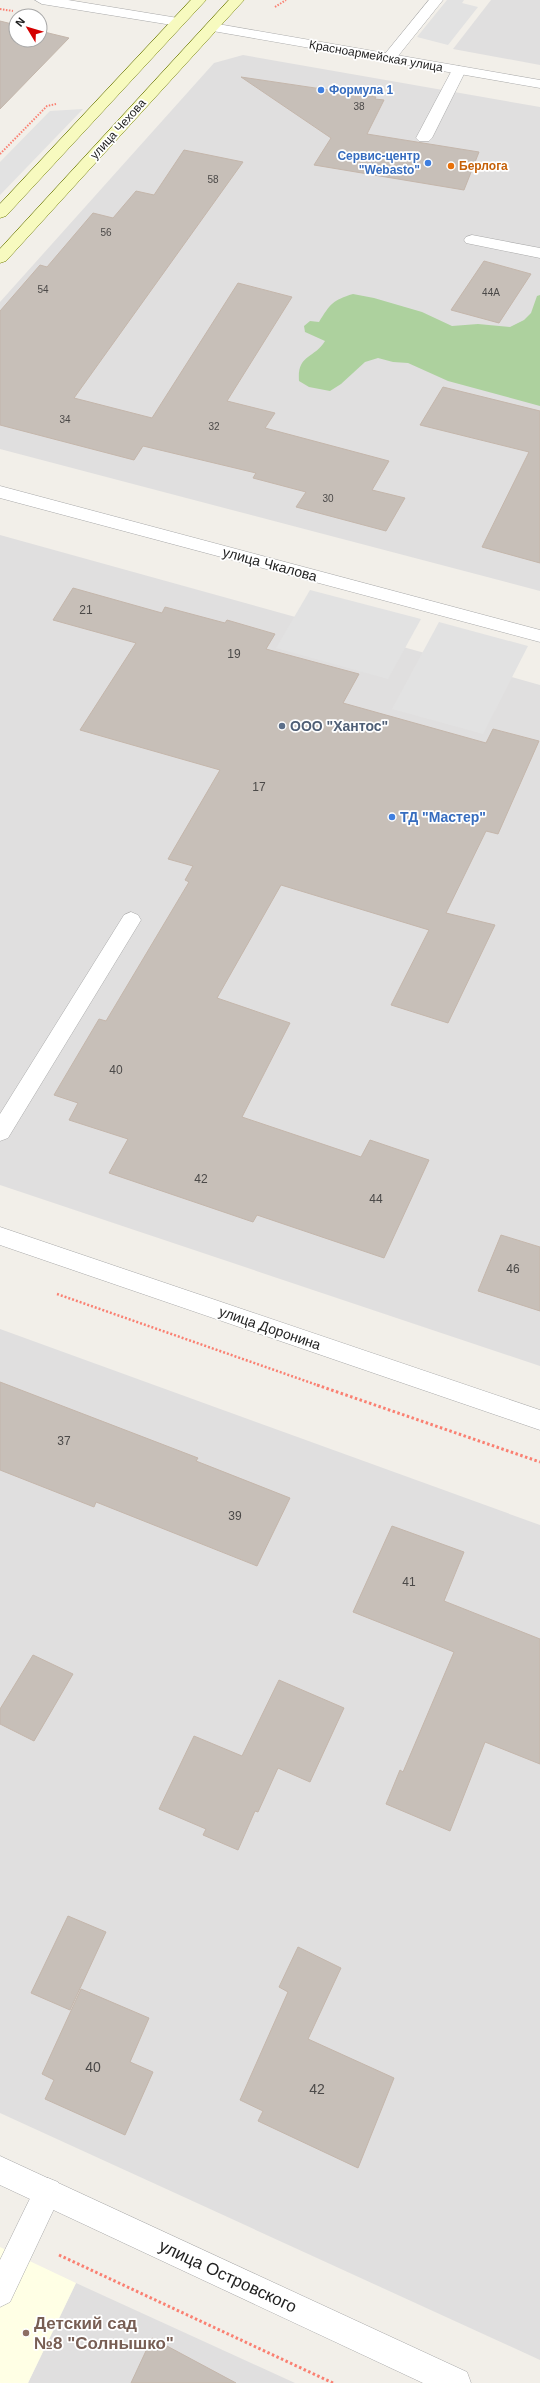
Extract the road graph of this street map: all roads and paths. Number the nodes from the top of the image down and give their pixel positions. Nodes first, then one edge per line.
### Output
1 (42, 0) edge
2 (199, 0) edge
3 (237, 0) edge
4 (436, 0) edge
5 (4, 10) dead end
6 (0, 13) edge
7 (178, 22) junction
8 (212, 28) junction
9 (388, 58) junction
10 (459, 70) junction
11 (540, 84) edge
12 (424, 138) dead end
13 (0, 213) edge
14 (472, 240) dead end
15 (540, 254) edge
16 (0, 258) edge
17 (0, 492) edge
18 (540, 636) edge
19 (132, 920) dead end
20 (0, 1132) edge
21 (0, 1236) edge
22 (52, 1292) dead end
23 (540, 1420) edge
24 (540, 1462) edge
25 (0, 2170) edge
26 (48, 2192) junction
27 (25, 2239) junction
28 (0, 2292) edge
29 (333, 2383) edge
30 (456, 2383) edge

1 - 7 street
2 - 7 main road, улица Чехова
3 - 8 main road, улица Чехова
4 - 9 street
5 - 6 path
7 - 8 main road
7 - 13 main road, улица Чехова
8 - 9 street, Красноармейская улица
8 - 16 main road, улица Чехова
9 - 10 street, Красноармейская улица
10 - 11 street, Красноармейская улица
10 - 12 street
14 - 15 street
17 - 18 street, улица Чкалова
19 - 20 street
21 - 23 street, улица Доронина
22 - 24 path
25 - 26 street, улица Островского
26 - 27 street
26 - 30 street, улица Островского
27 - 28 street
27 - 29 path

